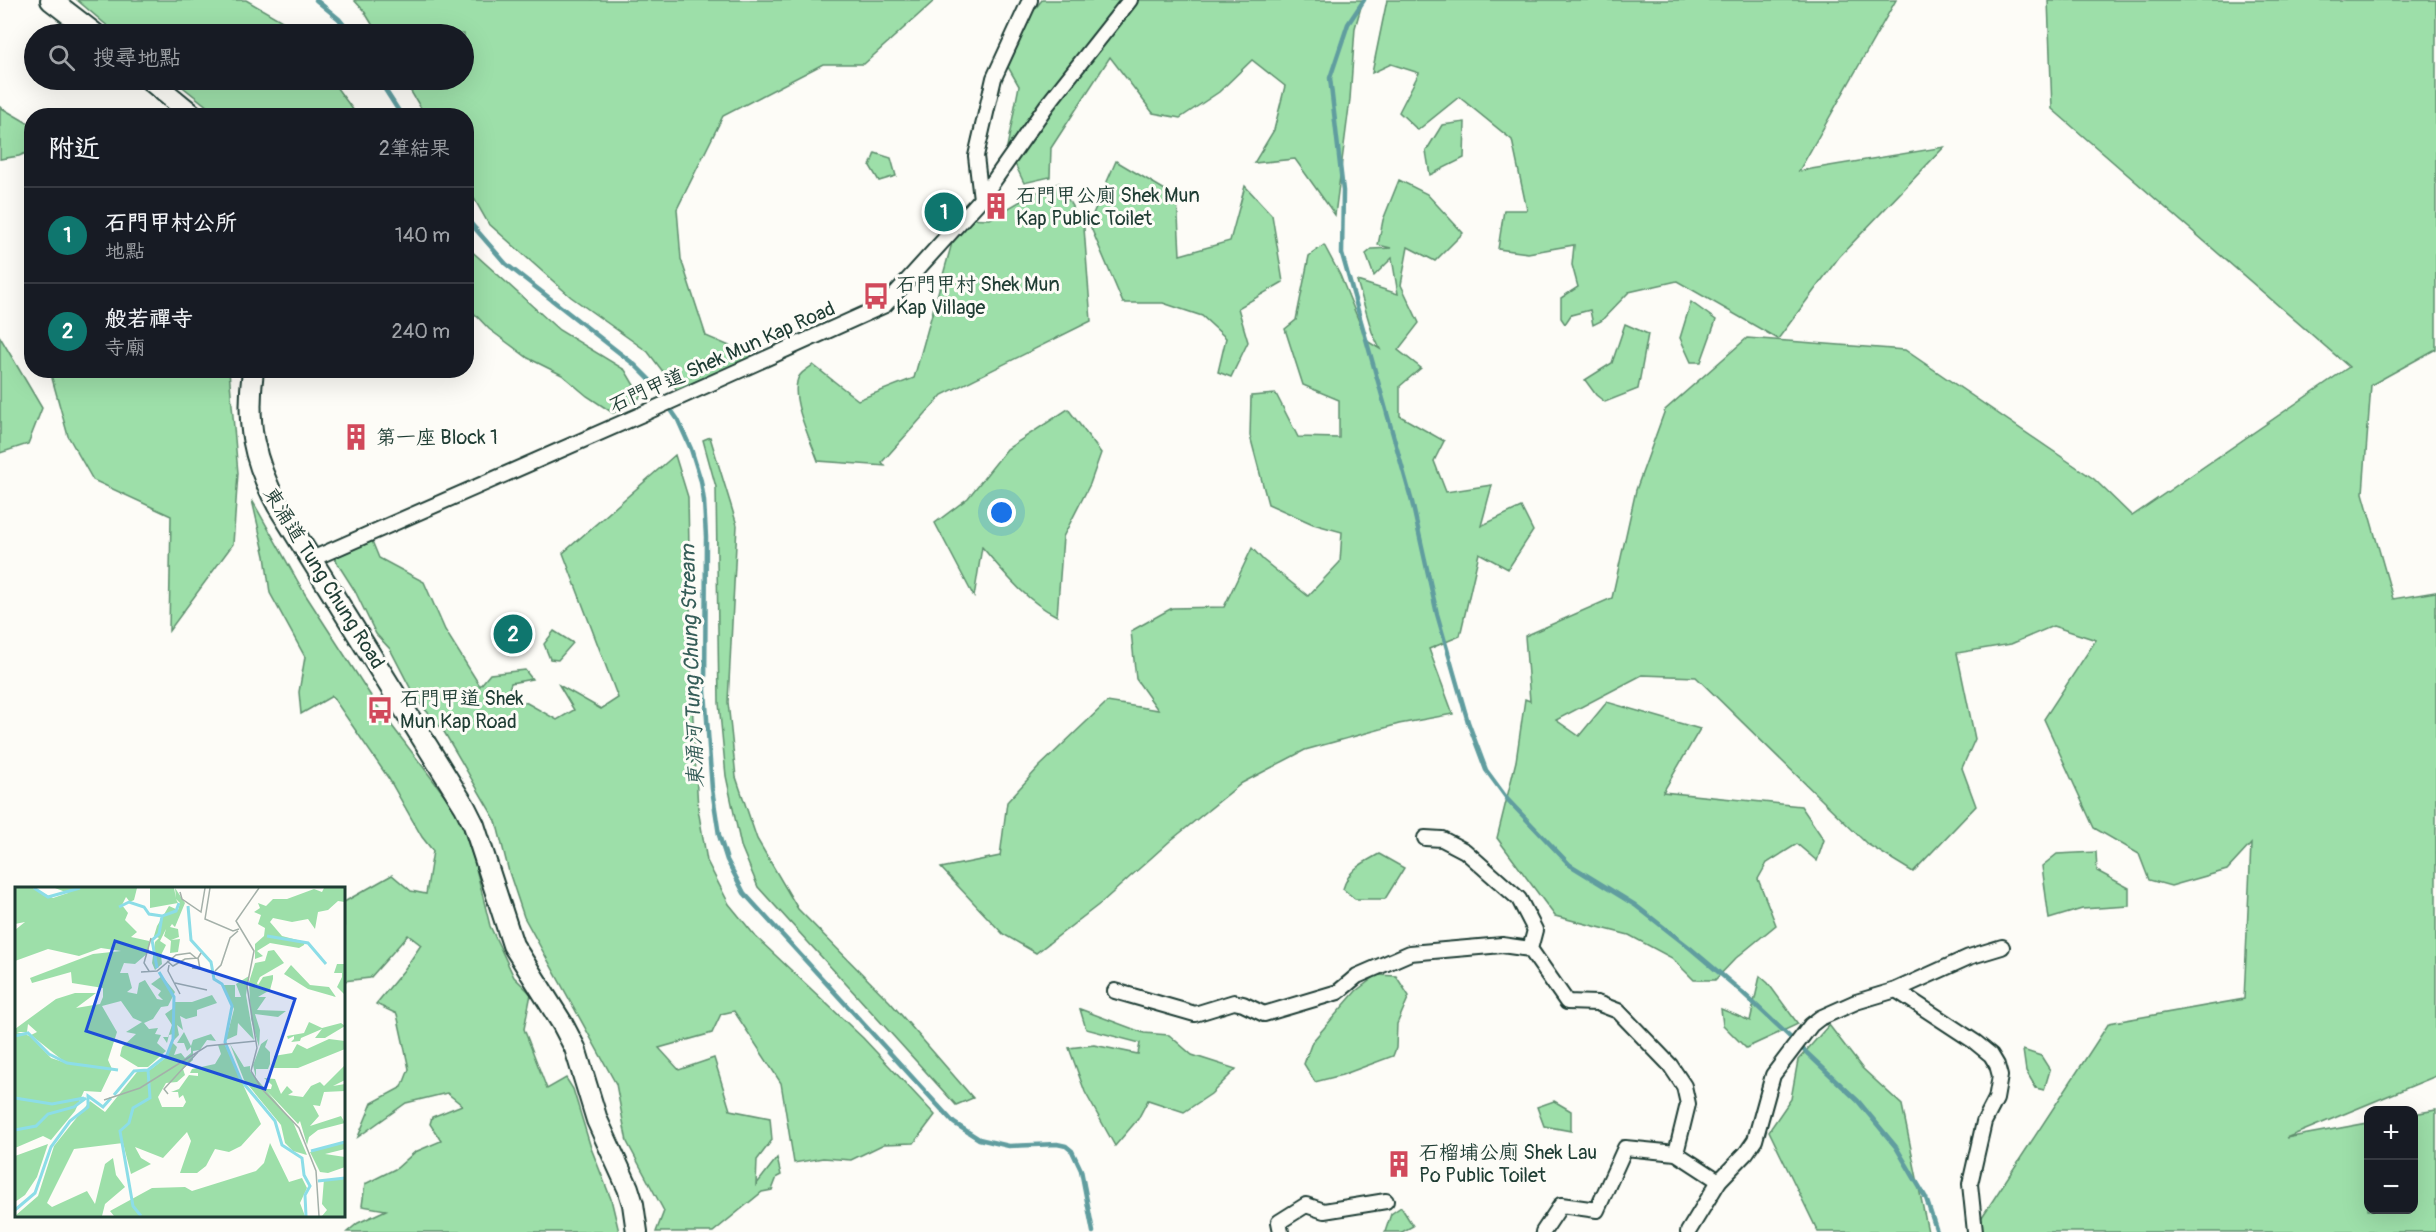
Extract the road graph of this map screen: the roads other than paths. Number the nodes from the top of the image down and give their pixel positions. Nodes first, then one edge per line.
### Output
1 (51, 0) edge
2 (1030, 0) edge
3 (1130, 0) edge
4 (82, 24) edge
5 (162, 90) edge
6 (184, 108) edge
7 (981, 199) junction
8 (252, 378) edge
9 (312, 559) junction
10 (1425, 838) dead end
11 (2002, 947) dead end
12 (1530, 949) junction
13 (1896, 990) junction
14 (1115, 991) dead end
15 (1676, 1153) junction
16 (1719, 1181) junction
17 (1386, 1201) dead end
18 (637, 1232) edge
19 (1281, 1232) edge
20 (1543, 1232) edge
21 (1688, 1232) edge
22 (1975, 1232) edge

1 - 4 main road
2 - 7 street
3 - 7 street, 石門甲道 Shek Mun Kap Road
5 - 6 main road
7 - 9 street, 石門甲道 Shek Mun Kap Road
8 - 9 main road, 東涌道 Tung Chung Road
9 - 18 main road, 東涌道 Tung Chung Road
10 - 12 street
11 - 13 street
12 - 14 street
12 - 15 street
13 - 16 street
13 - 22 street
15 - 16 street
15 - 20 street
16 - 21 street
17 - 19 street

